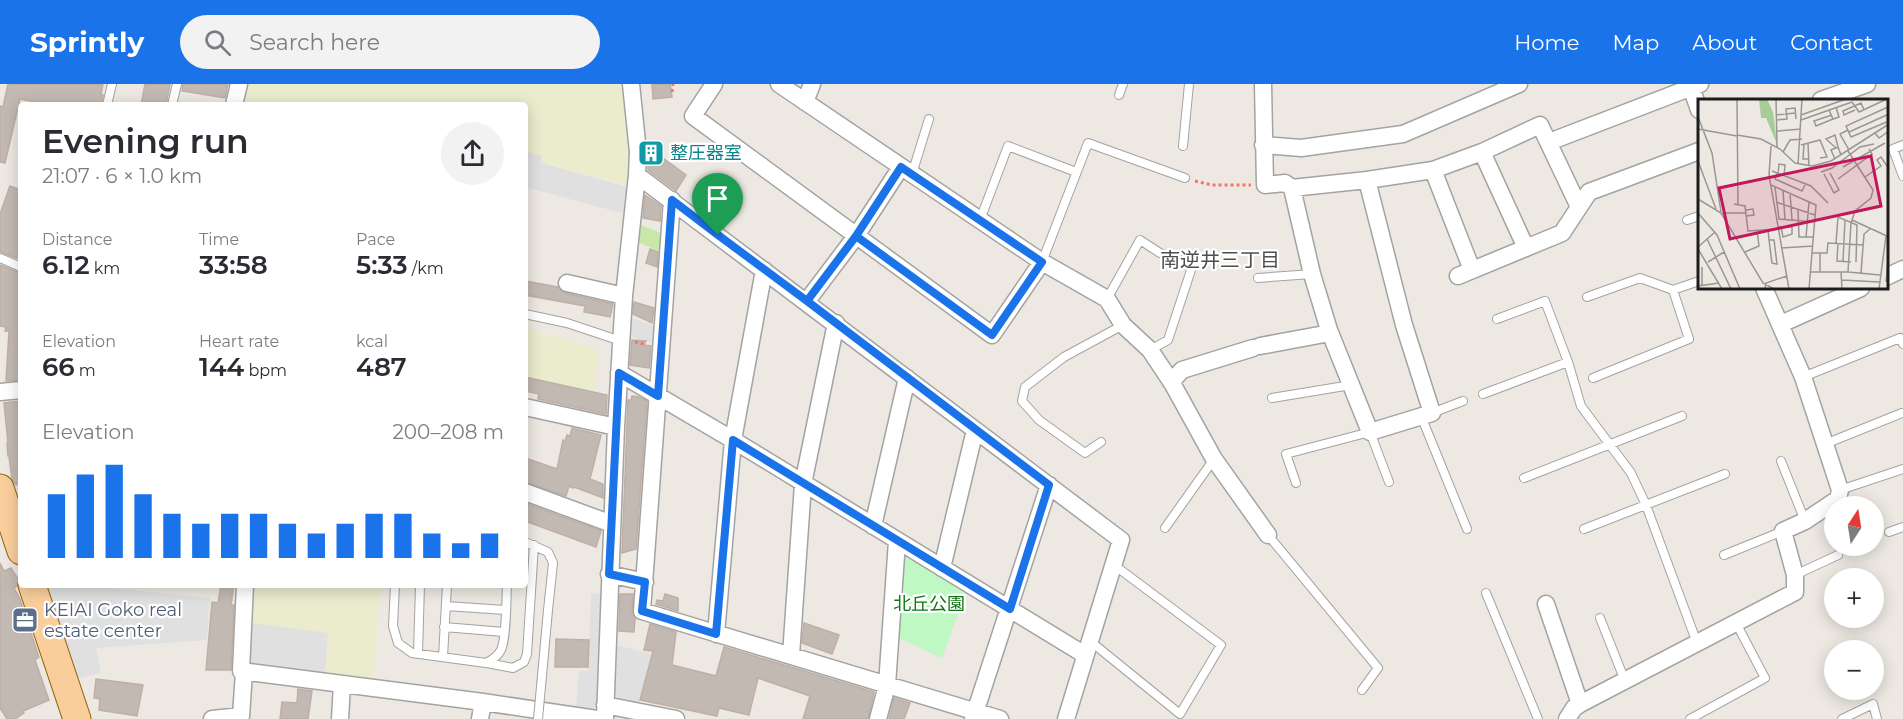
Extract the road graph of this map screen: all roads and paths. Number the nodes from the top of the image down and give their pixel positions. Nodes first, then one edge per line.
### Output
1 (112, 84) edge
2 (177, 84) edge
3 (239, 84) edge
4 (631, 84) edge
5 (673, 84) edge
6 (714, 84) edge
7 (778, 84) edge
8 (812, 84) edge
9 (1122, 84) edge
10 (1189, 84) edge
11 (1263, 84) edge
12 (1520, 84) edge
13 (1867, 84) edge
14 (1694, 85) edge
15 (672, 92) dead end
16 (1119, 95) dead end
17 (1824, 99) edge
18 (109, 102) edge
19 (173, 102) edge
20 (235, 102) edge
21 (806, 102) junction
22 (1698, 105) edge
23 (929, 119) dead end
24 (1549, 142) junction
25 (1263, 145) junction
26 (1903, 145) edge
27 (1183, 146) dead end
28 (1698, 151) edge
29 (1482, 152) junction
30 (907, 170) junction
31 (1433, 170) junction
32 (1076, 172) junction
33 (637, 174) junction
34 (1903, 176) edge
35 (1185, 178) joint
36 (1367, 180) junction
37 (1265, 185) junction
38 (1292, 188) junction
39 (672, 200) junction
40 (1580, 207) junction
41 (1698, 216) edge
42 (980, 220) junction
43 (1687, 220) dead end
44 (856, 236) junction
45 (1526, 248) junction
46 (0, 258) edge
47 (1042, 262) junction
48 (18, 266) edge
49 (1903, 269) edge
50 (764, 270) junction
51 (1312, 274) junction
52 (1888, 276) edge
53 (1258, 278) dead end
54 (1698, 281) edge
55 (567, 283) dead end
56 (1673, 290) junction
57 (1765, 290) edge
58 (1857, 290) edge
59 (624, 296) junction
60 (1587, 297) dead end
61 (1107, 299) junction
62 (807, 301) junction
63 (528, 315) edge
64 (1497, 319) dead end
65 (836, 323) junction
66 (1781, 324) junction
67 (1123, 325) junction
68 (1330, 333) junction
69 (621, 341) junction
70 (1903, 344) edge
71 (1150, 350) junction
72 (1568, 362) junction
73 (619, 373) junction
74 (1803, 377) junction
75 (907, 378) junction
76 (1593, 378) dead end
77 (1172, 382) junction
78 (1352, 384) junction
79 (18, 390) edge
80 (0, 392) edge
81 (1483, 394) dead end
82 (658, 396) junction
83 (1272, 398) dead end
84 (1463, 401) dead end
85 (528, 408) edge
86 (1902, 413) edge
87 (1426, 415) junction
88 (1682, 416) dead end
89 (616, 427) junction
90 (975, 430) junction
91 (1370, 432) junction
92 (733, 440) junction
93 (1101, 442) dead end
94 (1825, 444) junction
95 (1611, 445) junction
96 (1215, 459) junction
97 (1781, 461) dead end
98 (1903, 469) edge
99 (1725, 474) dead end
100 (1524, 478) dead end
101 (1389, 482) dead end
102 (1296, 483) dead end
103 (803, 484) junction
104 (1049, 485) junction
105 (0, 488) edge
106 (1840, 490) junction
107 (528, 493) edge
108 (1646, 505) junction
109 (1805, 521) junction
110 (612, 524) junction
111 (873, 526) junction
112 (1903, 527) edge
113 (1166, 528) dead end
114 (1467, 529) dead end
115 (1584, 529) dead end
116 (1783, 531) junction
117 (1889, 532) dead end
118 (1268, 535) joint
119 (897, 541) junction
120 (18, 542) edge
121 (530, 543) edge
122 (1724, 555) dead end
123 (1836, 556) edge
124 (1114, 565) junction
125 (942, 568) junction
126 (609, 574) junction
127 (1795, 575) junction
128 (645, 582) junction
129 (33, 588) edge
130 (245, 588) edge
131 (395, 588) edge
132 (420, 588) edge
133 (447, 588) edge
134 (507, 588) edge
135 (1486, 593) dead end
136 (1546, 604) dead end
137 (446, 606) junction
138 (1010, 609) junction
139 (505, 610) junction
140 (1600, 618) dead end
141 (1736, 623) junction
142 (444, 627) junction
143 (504, 632) junction
144 (716, 634) junction
145 (1697, 643) junction
146 (1088, 648) junction
147 (418, 654) junction
148 (791, 655) junction
149 (443, 657) junction
150 (486, 663) junction
151 (243, 671) junction
152 (1624, 681) junction
153 (342, 684) junction
154 (887, 685) junction
155 (1362, 690) dead end
156 (483, 702) junction
157 (1580, 704) junction
158 (602, 714) edge
159 (974, 715) edge
160 (645, 716) edge
161 (76, 719) edge
162 (212, 719) edge
163 (340, 719) edge
164 (480, 719) edge
165 (538, 719) edge
166 (676, 719) edge
167 (878, 719) edge
168 (1000, 719) edge
169 (1066, 719) edge
170 (1538, 719) edge
171 (1567, 719) edge
172 (1690, 719) edge
173 (1842, 719) edge
174 (1877, 719) edge

1 - 18 lane
2 - 19 lane
3 - 20 street
4 - 33 street
5 - 15 path
6 - 44 street
7 - 21 street
8 - 21 street
9 - 16 lane
10 - 27 lane
11 - 25 street
12 - 25 street
13 - 17 street
14 - 22 street
14 - 24 street
21 - 30 street
23 - 30 lane
24 - 29 street
24 - 40 street
25 - 37 street
26 - 34 lane
28 - 40 street
29 - 31 street
29 - 45 street
30 - 42 street
30 - 44 street
31 - 36 street
31 - 45 street
32 - 35 lane
32 - 42 lane
32 - 47 lane
33 - 39 street
33 - 59 street
35 - 37 path
36 - 38 street
36 - 87 street
37 - 38 street
38 - 51 street
39 - 50 street
39 - 82 street
40 - 45 street
41 - 43 lane
42 - 47 street
44 - 47 street
44 - 62 street
46 - 48 lane
47 - 61 street
49 - 52 street
50 - 62 street
50 - 92 street
51 - 53 lane
51 - 68 street
54 - 56 lane
55 - 59 street
56 - 60 lane
56 - 76 lane
57 - 66 street
58 - 66 street
59 - 69 street
61 - 67 street
61 - 71 lane
62 - 65 street
63 - 69 lane
64 - 72 lane
65 - 75 street
65 - 103 street
66 - 74 street
67 - 71 street
67 - 93 lane
68 - 77 street
68 - 78 street
69 - 73 street
70 - 74 lane
71 - 77 street
72 - 81 lane
72 - 95 lane
73 - 82 street
73 - 89 street
74 - 94 street
75 - 90 street
75 - 111 street
77 - 96 street
78 - 83 lane
78 - 91 street
79 - 80 street
82 - 92 street
82 - 128 street
84 - 87 lane
85 - 89 street
86 - 94 lane
87 - 91 street
87 - 114 lane
88 - 95 lane
89 - 110 street
90 - 104 street
90 - 125 street
91 - 101 lane
91 - 102 lane
92 - 103 street
92 - 144 street
94 - 106 street
95 - 100 lane
95 - 108 lane
96 - 113 lane
96 - 118 street
97 - 109 lane
98 - 106 lane
99 - 108 lane
103 - 111 street
103 - 148 street
104 - 124 street
104 - 138 street
105 - 120 main road
106 - 109 street
107 - 110 street
108 - 115 lane
108 - 145 lane
109 - 116 street
110 - 126 street
111 - 119 street
112 - 117 lane
116 - 122 lane
116 - 127 street
118 - 155 lane
119 - 125 street
119 - 154 street
121 - 150 lane
121 - 165 lane, bridge
123 - 127 lane
124 - 146 street
124 - 146 lane
125 - 138 street
126 - 128 street
126 - 158 street
127 - 141 street
128 - 144 street
129 - 161 main road
130 - 151 street
131 - 147 lane
132 - 147 lane
133 - 137 lane
134 - 139 lane
135 - 170 lane
136 - 157 street
137 - 139 lane
137 - 142 lane
138 - 146 street
138 - 159 street
139 - 143 lane
140 - 152 lane
141 - 145 street
141 - 172 lane
142 - 143 lane
142 - 149 lane
143 - 150 lane
144 - 148 street
145 - 152 street
146 - 169 street
147 - 149 lane
148 - 154 street
149 - 150 lane
151 - 153 street
151 - 162 street
152 - 157 street
153 - 156 street
153 - 163 street
154 - 159 street
154 - 167 street
156 - 158 street
156 - 164 street
157 - 171 street
158 - 160 street
159 - 168 street
160 - 166 street
173 - 174 lane

